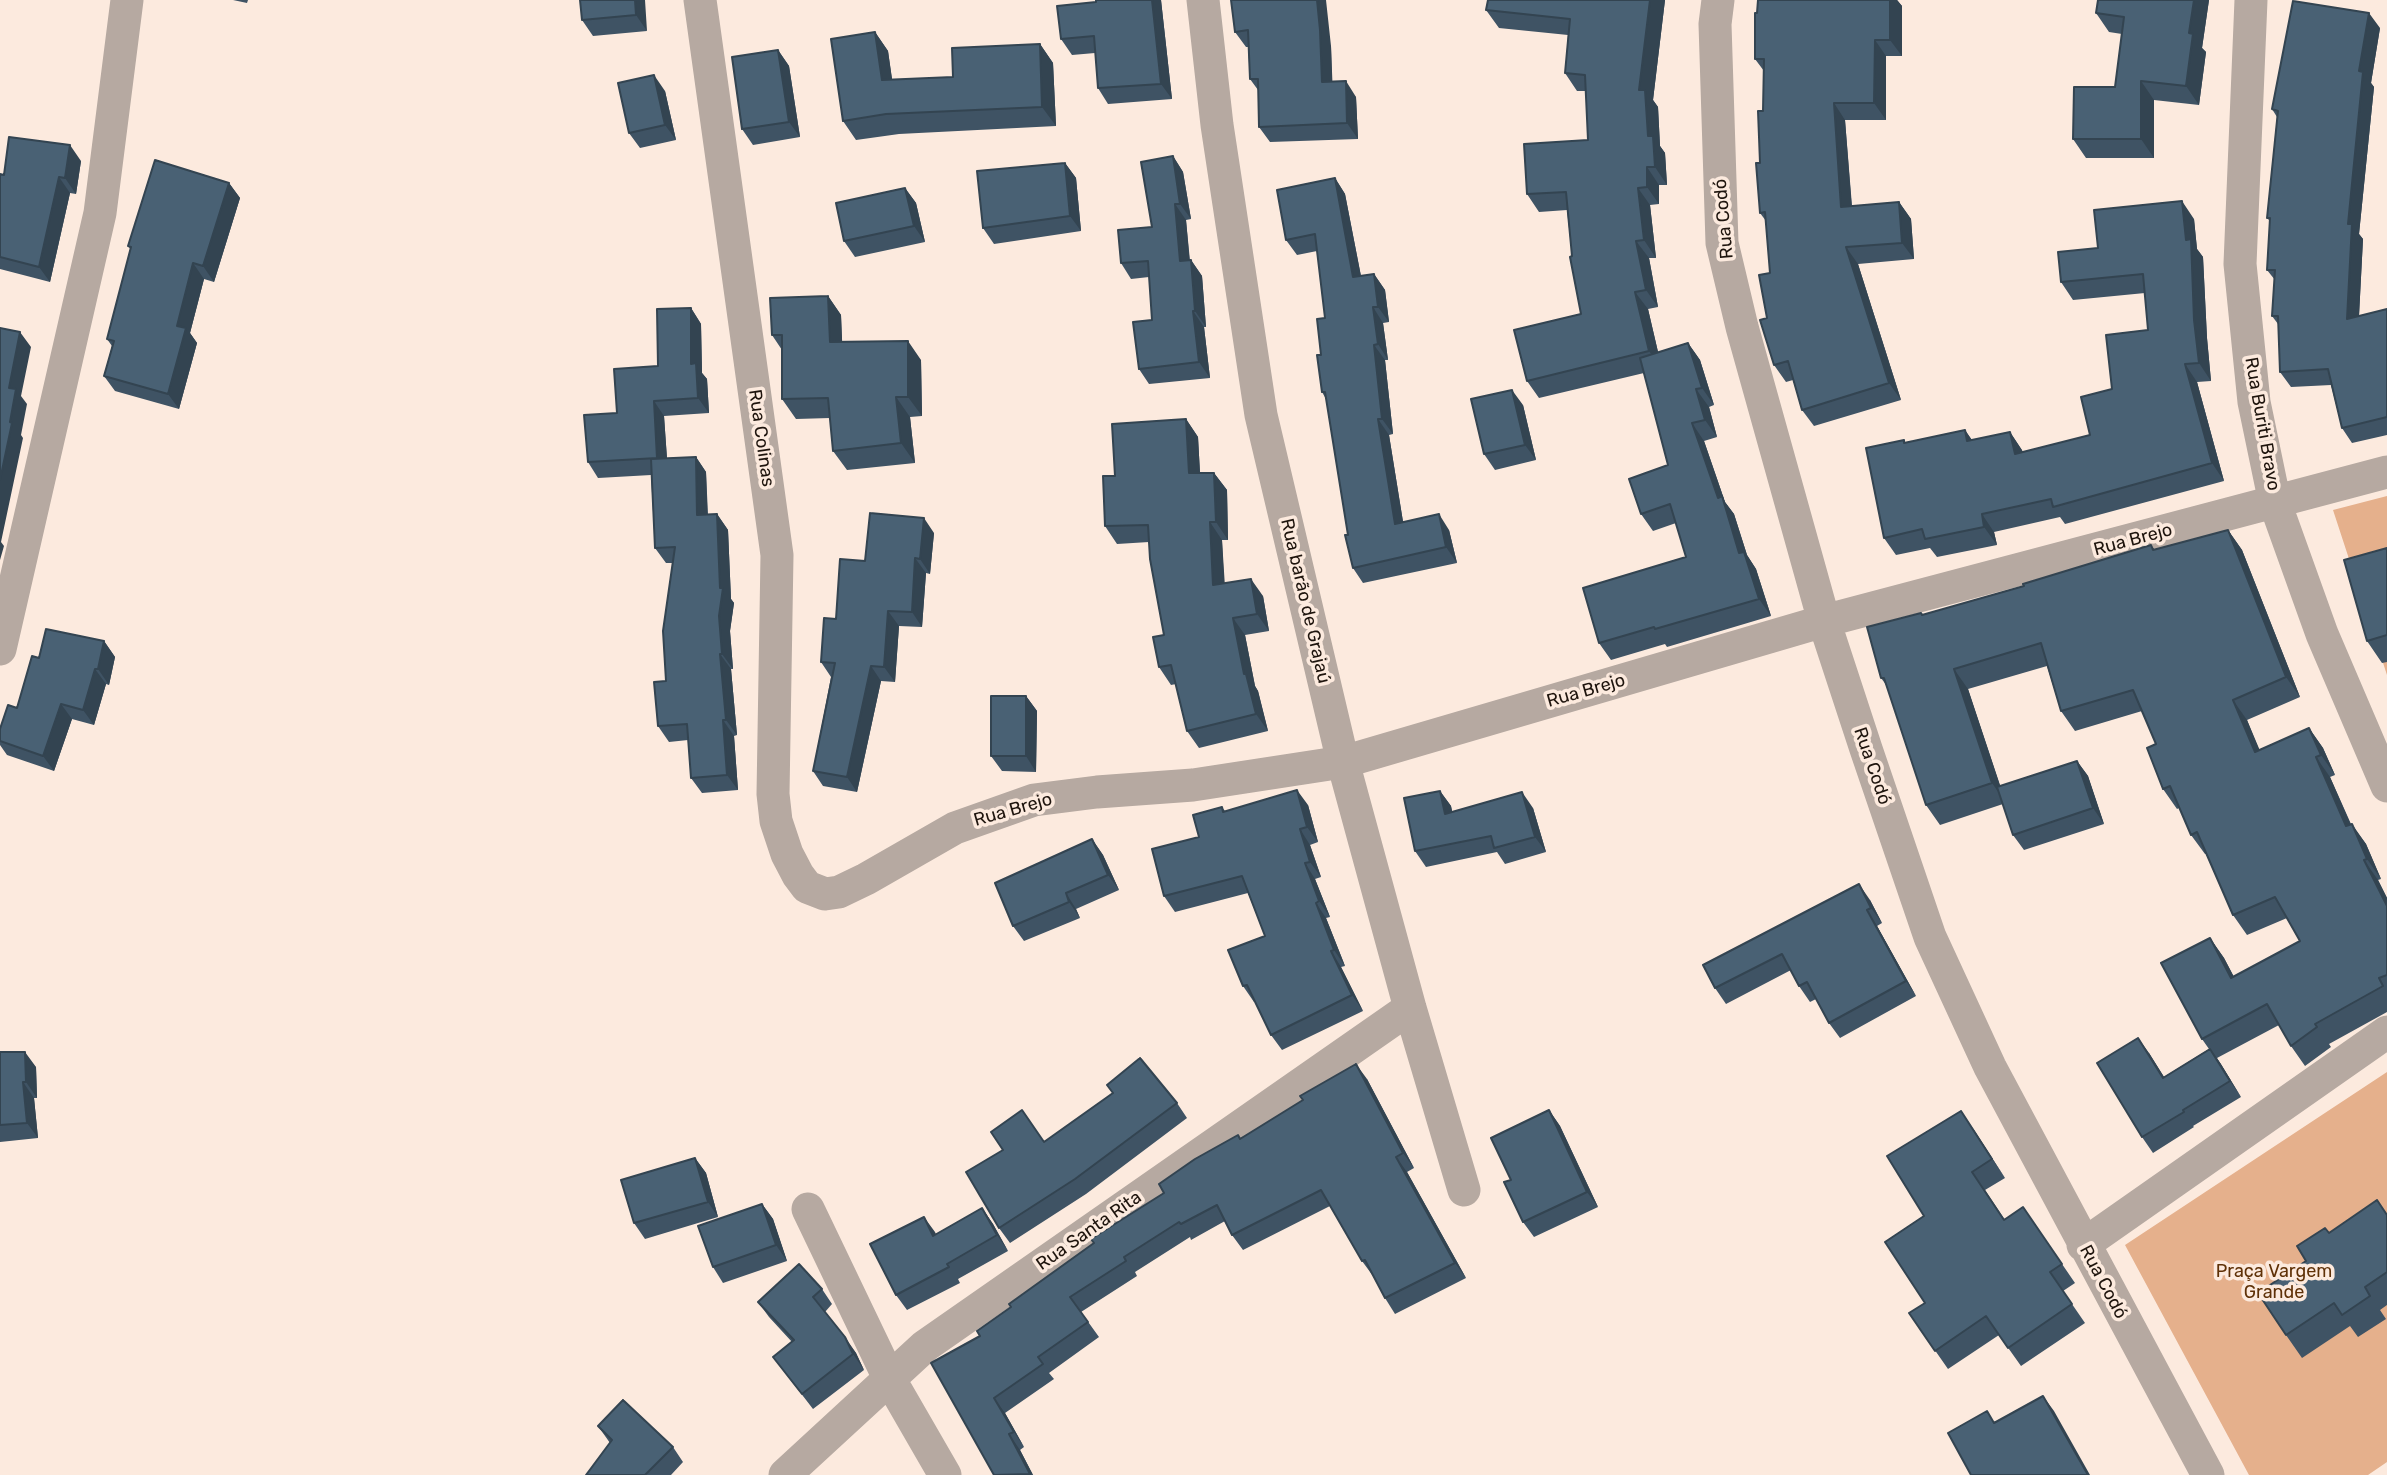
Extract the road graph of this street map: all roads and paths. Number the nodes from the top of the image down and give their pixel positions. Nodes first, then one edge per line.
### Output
1 (127, 0) edge
2 (700, 0) edge
3 (1203, 0) edge
4 (1718, 0) edge
5 (2251, 0) edge
6 (2387, 472) edge
7 (2275, 503) junction
8 (1824, 621) junction
9 (0, 649) edge
10 (1343, 762) junction
11 (2387, 786) edge
12 (797, 875) joint
13 (1410, 1008) junction
14 (2387, 1032) edge
15 (1464, 1190) dead end
16 (808, 1209) dead end
17 (2083, 1245) junction
18 (889, 1378) junction
19 (785, 1475) edge
20 (946, 1475) edge
21 (2208, 1475) edge

1 - 9 street
2 - 12 street, Rua Colinas
3 - 10 street, Rua barão de Grajaú
4 - 8 street, Rua Codó
5 - 7 street, Rua Buriti Bravo
6 - 7 street, Rua Brejo
7 - 8 street, Rua Brejo
7 - 11 street, Rua Buriti Bravo
8 - 10 street, Rua Brejo
8 - 17 street, Rua Codó
10 - 12 street, Rua Brejo
10 - 13 street, Rua barão de Grajaú
13 - 15 street, Rua barão de Grajaú
13 - 18 street, Rua Santa Rita
14 - 17 street
16 - 18 street
17 - 21 street, Rua Codó
18 - 19 street, Rua Santa Rita
18 - 20 street

